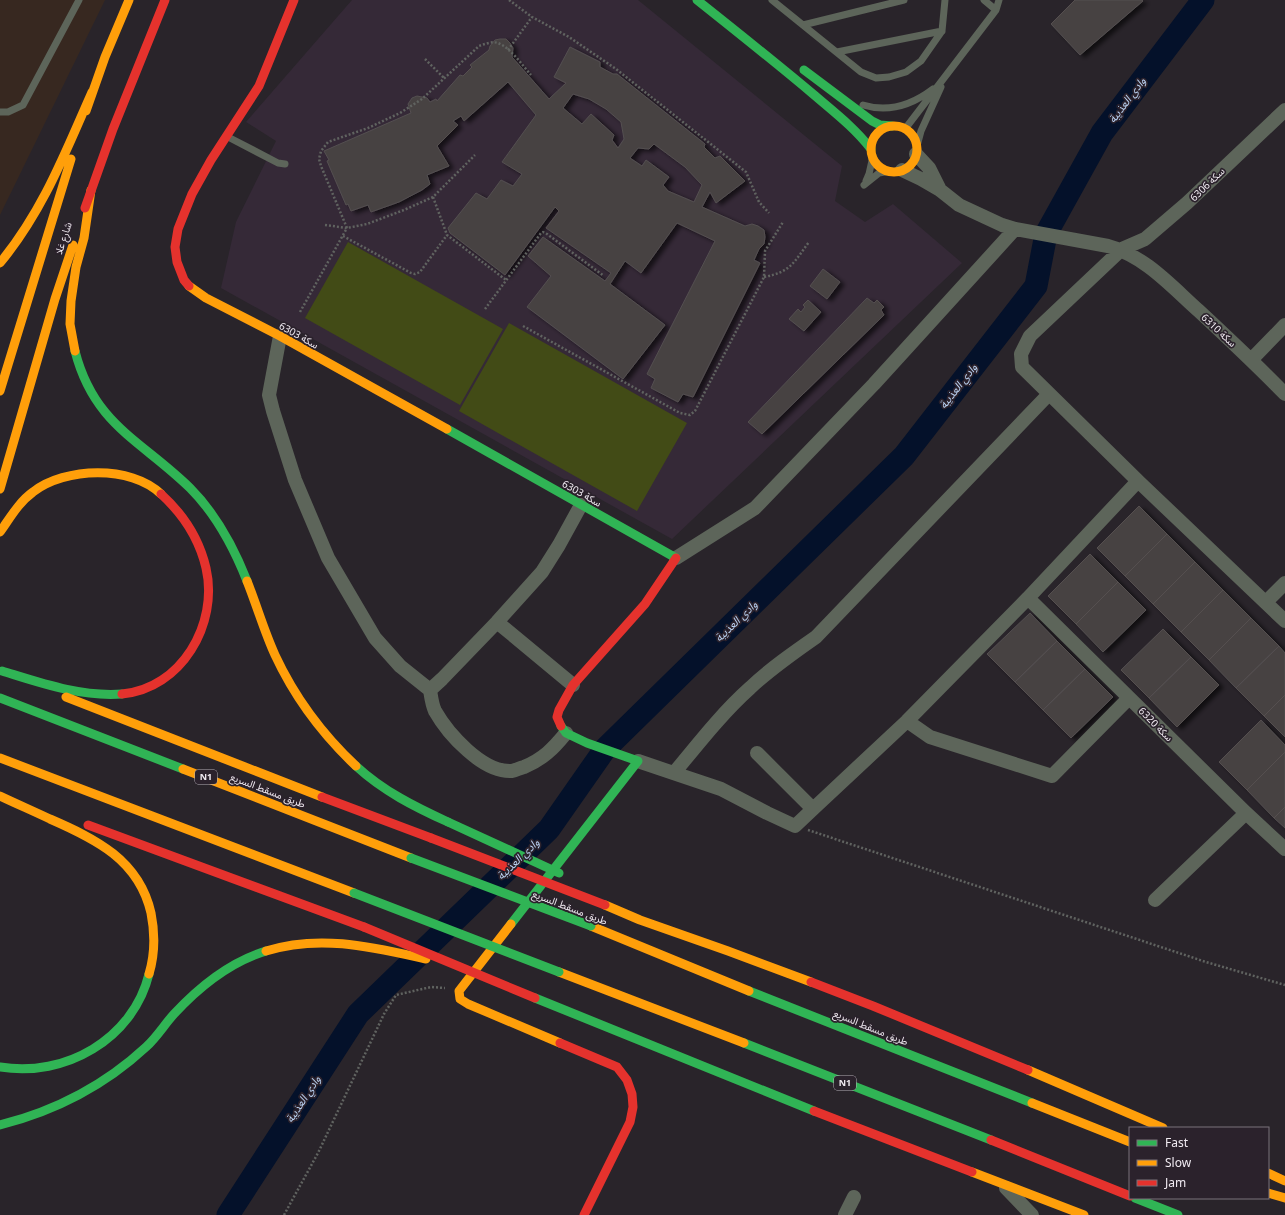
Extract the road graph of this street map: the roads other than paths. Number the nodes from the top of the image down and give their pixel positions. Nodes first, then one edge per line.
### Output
1 (79, 0) edge
2 (129, 0) edge
3 (165, 0) edge
4 (294, 0) edge
5 (698, 0) edge
6 (772, 0) edge
7 (904, 0) edge
8 (945, 0) edge
9 (984, 0) edge
10 (999, 0) edge
11 (996, 10) junction
12 (803, 25) junction
13 (942, 31) junction
14 (837, 52) junction
15 (795, 63) dead end
16 (944, 80) junction
17 (92, 92) junction
18 (837, 95) junction
19 (1285, 110) edge
20 (0, 112) edge
21 (892, 126) junction
22 (905, 128) junction
23 (226, 136) junction
24 (917, 150) junction
25 (872, 153) junction
26 (286, 164) dead end
27 (896, 170) junction
28 (91, 190) junction
29 (940, 190) junction
30 (1015, 229) junction
31 (1122, 249) junction
32 (0, 262) edge
33 (1285, 325) edge
34 (280, 336) junction
35 (1251, 360) junction
36 (0, 391) edge
37 (1049, 394) junction
38 (1285, 394) edge
39 (1138, 480) junction
40 (0, 489) edge
41 (581, 505) junction
42 (0, 532) edge
43 (676, 558) junction
44 (1285, 583) edge
45 (1028, 598) junction
46 (1266, 602) junction
47 (1285, 621) edge
48 (497, 622) junction
49 (1, 671) edge
50 (573, 685) junction
51 (430, 690) junction
52 (0, 698) edge
53 (1129, 698) junction
54 (908, 721) junction
55 (566, 733) junction
56 (757, 753) dead end
57 (0, 758) edge
58 (638, 761) junction
59 (674, 773) junction
60 (0, 794) edge
61 (813, 809) junction
62 (1246, 813) junction
63 (1285, 849) edge
64 (565, 876) dead end
65 (616, 900) dead end
66 (1155, 900) dead end
67 (728, 951) junction
68 (461, 967) junction
69 (0, 1067) edge
70 (0, 1125) edge
71 (1161, 1127) edge
72 (1129, 1142) edge
73 (1269, 1173) edge
74 (1285, 1181) edge
75 (1000, 1182) junction
76 (1269, 1193) edge
77 (1129, 1196) edge
78 (854, 1197) dead end
79 (1285, 1198) edge
80 (1138, 1199) edge
81 (584, 1215) edge
82 (845, 1215) edge
83 (1032, 1215) edge
84 (1084, 1215) edge
85 (1178, 1215) edge

1 - 20 lane
2 - 17 main road, شارع غلا
3 - 28 main road, شارع غلا
4 - 23 main road, سكة 6303
5 - 25 main road
6 - 12 lane
7 - 12 lane
8 - 13 lane
9 - 11 lane
10 - 11 lane
11 - 16 lane
12 - 14 lane
13 - 14 lane
13 - 14 lane
15 - 18 main road
16 - 18 lane
16 - 22 lane
16 - 24 lane
17 - 32 main road
17 - 36 main road, شارع غلا
18 - 21 main road
19 - 31 street, سكة 6306
21 - 22 main road
21 - 25 main road
22 - 24 main road
23 - 26 lane
23 - 34 main road, سكة 6303
24 - 27 main road
24 - 29 street
25 - 27 main road
25 - 27 lane
27 - 29 street
28 - 40 main road, شارع غلا
28 - 64 main road, bridge
29 - 30 street
30 - 31 street
30 - 43 street
31 - 35 street, سكة 6310
31 - 37 street, سكة 6306
33 - 35 street
34 - 41 main road, سكة 6303
34 - 51 street
35 - 38 street, سكة 6310
37 - 39 street, سكة 6306
37 - 59 street
39 - 45 street
39 - 46 street, سكة 6306
41 - 43 main road, سكة 6303
41 - 48 street
42 - 49 main road
43 - 50 main road
44 - 46 street
45 - 53 street, سكة 6320
45 - 54 street
46 - 47 street, سكة 6306
48 - 50 street
48 - 51 street
49 - 67 main road, bridge
50 - 55 main road
51 - 55 street
52 - 72 main road, طريق مسقط السريع / N1, bridge
53 - 54 street
53 - 62 street, سكة 6320
54 - 61 street
55 - 58 main road
56 - 61 street
57 - 77 main road, N1, bridge
58 - 59 street
58 - 81 main road
59 - 61 street
60 - 68 main road, bridge
60 - 69 main road
62 - 63 street, سكة 6320
62 - 66 street
65 - 67 main road
67 - 71 main road
68 - 70 main road, bridge
68 - 75 main road, bridge
73 - 74 main road
75 - 83 street
75 - 84 main road
76 - 79 main road
78 - 82 street
80 - 85 main road

